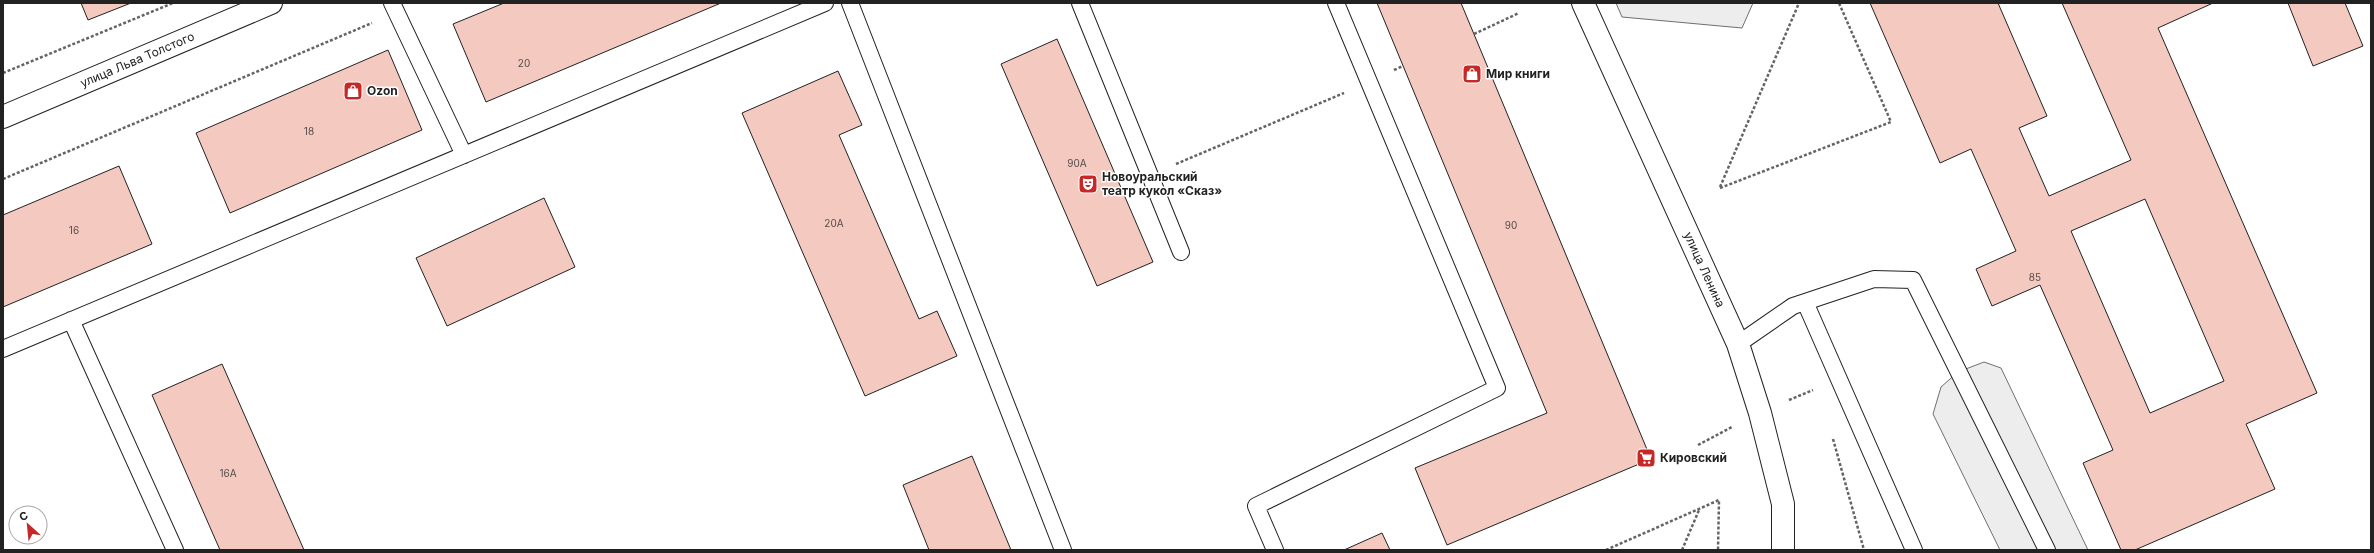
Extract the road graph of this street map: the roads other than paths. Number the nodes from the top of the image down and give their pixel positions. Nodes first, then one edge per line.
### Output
1 (271, 3) edge
2 (825, 3) edge
3 (850, 3) edge
4 (1080, 3) edge
5 (1336, 3) edge
6 (1583, 3) edge
7 (806, 7) edge
8 (394, 8) edge
9 (3, 117) edge
10 (464, 155) junction
11 (1181, 252) dead end
12 (1805, 302) junction
13 (71, 320) junction
14 (1738, 344) junction
15 (3, 349) edge
16 (175, 550) edge
17 (1063, 550) edge
18 (1275, 550) edge
19 (1783, 550) edge
20 (1914, 550) edge
21 (2047, 550) edge

1 - 9 main road, улица Льва Толстого
2 - 7 lane
3 - 17 lane
4 - 11 lane
5 - 18 lane
6 - 14 main road, улица Ленина
7 - 10 lane
8 - 10 lane
10 - 13 lane
12 - 14 lane
12 - 20 lane
12 - 21 lane
13 - 15 lane
13 - 16 lane
14 - 19 main road, улица Ленина

